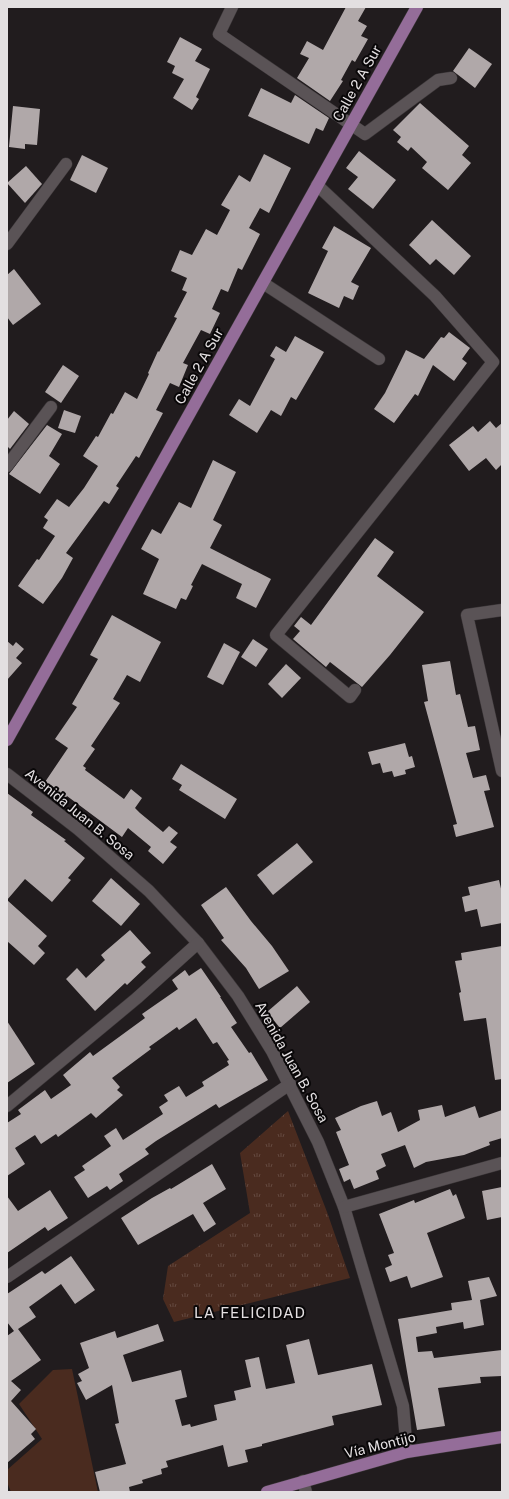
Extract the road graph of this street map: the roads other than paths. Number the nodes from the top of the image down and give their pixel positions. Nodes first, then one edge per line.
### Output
1 (232, 7) edge
2 (417, 7) edge
3 (451, 78) dead end
4 (352, 124) junction
5 (66, 164) dead end
6 (317, 185) junction
7 (7, 244) edge
8 (263, 283) junction
9 (379, 359) dead end
10 (51, 407) dead end
11 (7, 466) edge
12 (502, 610) edge
13 (355, 690) dead end
14 (7, 740) edge
15 (502, 771) edge
16 (7, 774) edge
17 (198, 943) junction
18 (290, 1084) junction
19 (7, 1106) edge
20 (502, 1163) edge
21 (344, 1207) junction
22 (7, 1277) edge
23 (502, 1437) edge
24 (407, 1452) junction
25 (304, 1486) edge
26 (267, 1492) edge

1 - 4 street
2 - 4 main road, Calle 2 A Sur
3 - 4 street
4 - 6 main road, Calle 2 A Sur
5 - 7 street
6 - 8 main road, Calle 2 A Sur
6 - 13 street
8 - 9 street
8 - 14 main road, Calle 2 A Sur
10 - 11 street
12 - 15 street
16 - 17 street, Avenida Juan B. Sosa
17 - 18 street, Avenida Juan B. Sosa
17 - 19 street
18 - 21 street, Avenida Juan B. Sosa
18 - 22 street
20 - 21 street
21 - 24 street, Avenida Juan B. Sosa
23 - 24 main road, Vía Montijo
24 - 25 main road, Vía Montijo
25 - 26 main road, Vía Montijo

